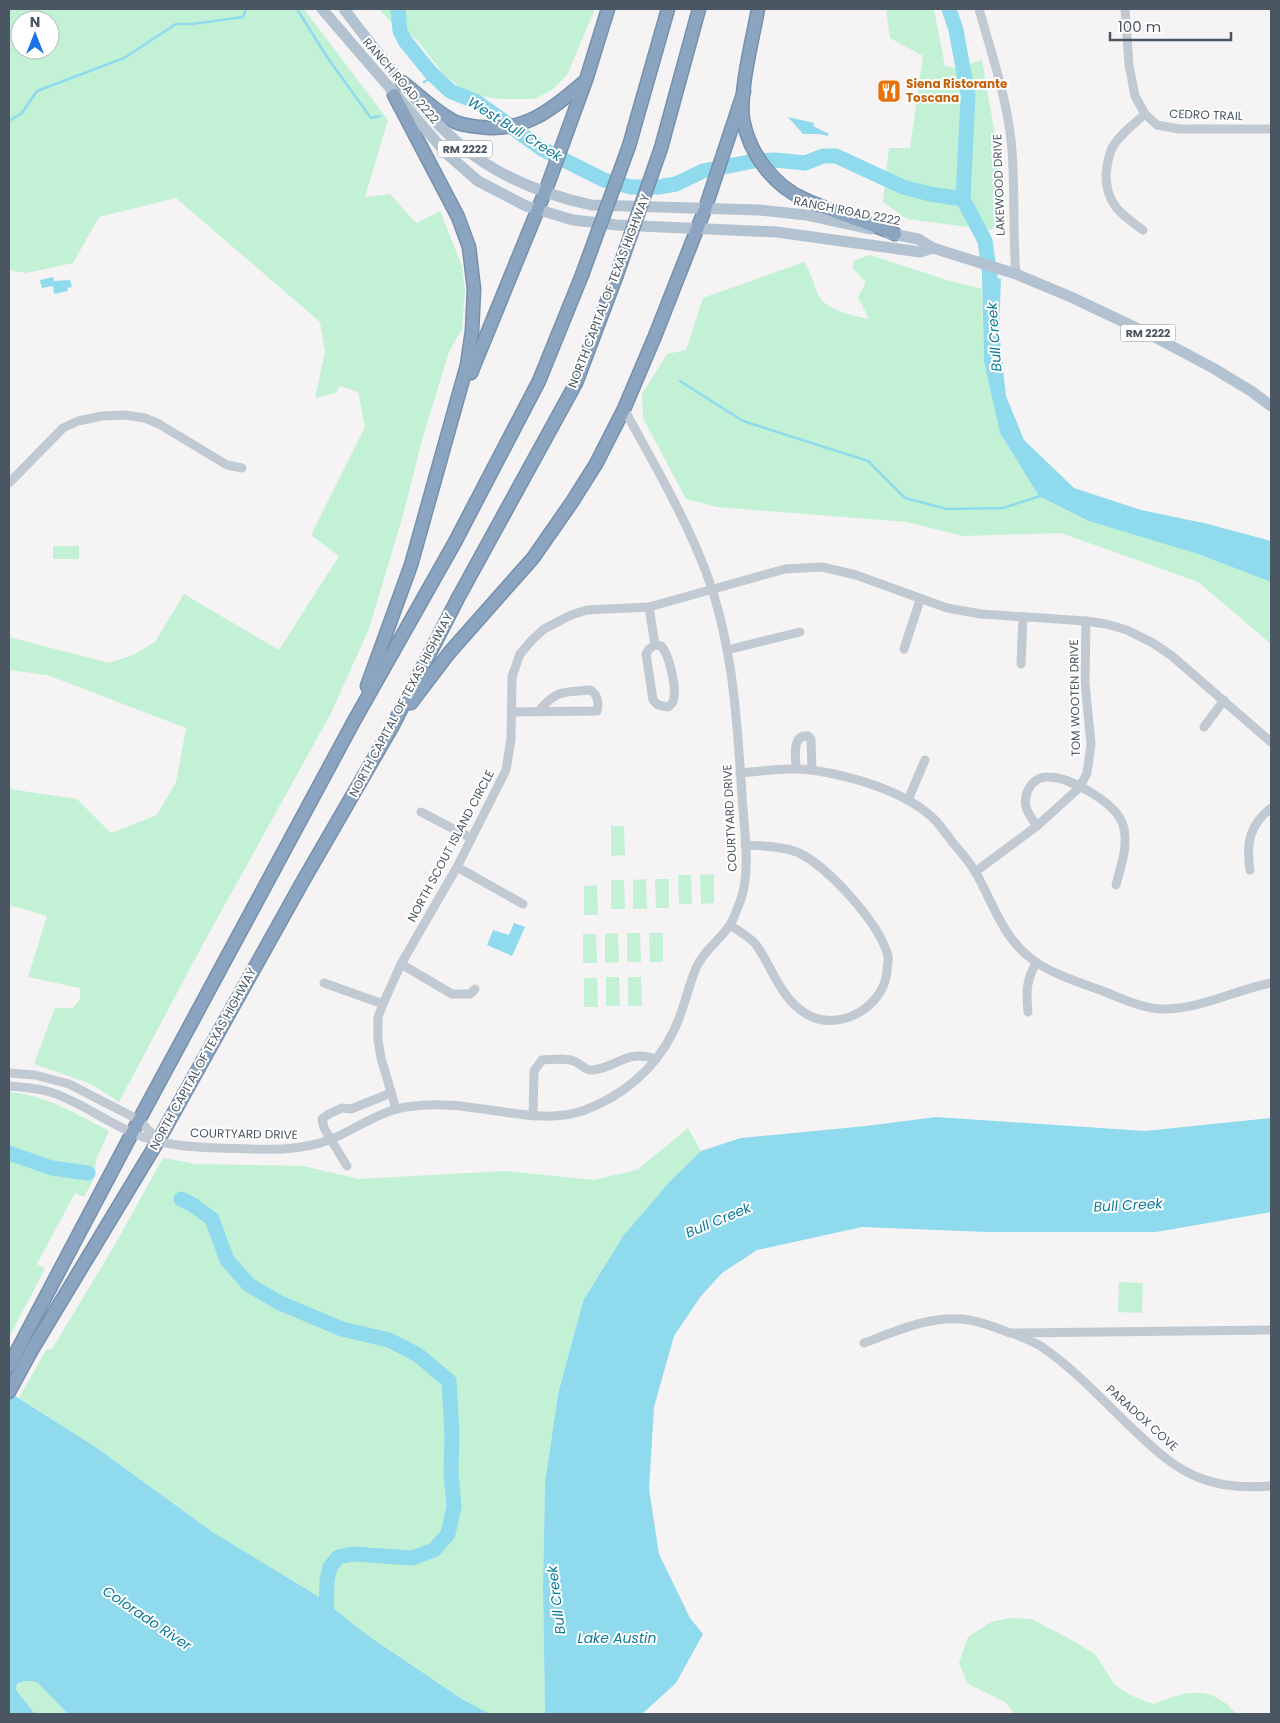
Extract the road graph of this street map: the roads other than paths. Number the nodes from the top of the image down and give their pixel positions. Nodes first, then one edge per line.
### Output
1 (322, 9) edge
2 (344, 9) edge
3 (608, 9) edge
4 (668, 9) edge
5 (699, 9) edge
6 (758, 9) edge
7 (979, 9) edge
8 (1125, 9) edge
9 (586, 80) junction
10 (402, 82) junction
11 (744, 91) junction
12 (394, 95) junction
13 (1145, 114) junction
14 (1271, 129) edge
15 (546, 190) junction
16 (705, 209) junction
17 (538, 210) junction
18 (697, 228) junction
19 (1142, 230) dead end
20 (895, 234) junction
21 (933, 248) junction
22 (1016, 274) junction
23 (1271, 406) edge
24 (624, 408) junction
25 (450, 422) junction
26 (242, 468) dead end
27 (9, 483) edge
28 (712, 589) junction
29 (920, 600) junction
30 (649, 607) junction
31 (1023, 617) junction
32 (1086, 621) junction
33 (800, 632) dead end
34 (655, 645) junction
35 (904, 649) dead end
36 (727, 650) junction
37 (1021, 664) dead end
38 (1224, 700) junction
39 (512, 712) junction
40 (538, 712) junction
41 (354, 721) junction
42 (1204, 726) dead end
43 (392, 727) junction
44 (1271, 742) edge
45 (926, 760) dead end
46 (796, 770) junction
47 (812, 770) junction
48 (740, 773) junction
49 (1080, 787) junction
50 (908, 800) junction
51 (1271, 808) edge
52 (421, 812) dead end
53 (1037, 826) junction
54 (471, 838) junction
55 (745, 845) junction
56 (456, 867) junction
57 (1250, 870) dead end
58 (976, 872) junction
59 (1116, 885) dead end
60 (524, 904) dead end
61 (730, 925) junction
62 (1036, 963) junction
63 (401, 964) junction
64 (324, 983) dead end
65 (1271, 983) edge
66 (475, 989) dead end
67 (383, 1004) junction
68 (1028, 1012) dead end
69 (656, 1059) junction
70 (9, 1073) edge
71 (9, 1086) edge
72 (391, 1093) junction
73 (396, 1108) junction
74 (533, 1116) junction
75 (139, 1120) junction
76 (132, 1133) junction
77 (331, 1139) junction
78 (158, 1140) junction
79 (347, 1166) dead end
80 (1271, 1330) edge
81 (1010, 1333) junction
82 (864, 1343) dead end
83 (28, 1345) junction
84 (9, 1366) edge
85 (9, 1392) edge
86 (1271, 1486) edge

1 - 12 main road, RANCH ROAD 2222 / RM 2222
2 - 10 main road, RANCH ROAD 2222 / RM 2222
3 - 9 highway
4 - 41 highway, NORTH CAPITAL OF TEXAS HIGHWAY, bridge
5 - 43 highway, NORTH CAPITAL OF TEXAS HIGHWAY, bridge
6 - 11 highway
7 - 22 street, LAKEWOOD DRIVE
8 - 13 street
9 - 10 highway
9 - 15 highway
10 - 15 main road, RM 2222
11 - 16 highway
11 - 20 highway
12 - 17 main road, RANCH ROAD 2222 / RM 2222
12 - 25 highway
13 - 14 street, CEDRO TRAIL
13 - 19 street
15 - 16 main road, RANCH ROAD 2222 / RM 2222
15 - 17 highway
16 - 18 highway
16 - 20 main road, RANCH ROAD 2222 / RM 2222
17 - 18 main road, RANCH ROAD 2222 / RM 2222
17 - 25 highway
18 - 21 main road, RANCH ROAD 2222 / RM 2222
18 - 24 highway
20 - 21 main road, RANCH ROAD 2222 / RM 2222
21 - 22 main road, RANCH ROAD 2222 / RM 2222
22 - 23 main road, RANCH ROAD 2222 / RM 2222
24 - 28 street, COURTYARD DRIVE
24 - 43 highway
25 - 41 highway
26 - 27 street
28 - 29 street, NORTH SCOUT ISLAND CIRCLE
28 - 30 street, NORTH SCOUT ISLAND CIRCLE
28 - 36 street, COURTYARD DRIVE
29 - 31 street, NORTH SCOUT ISLAND CIRCLE
29 - 35 street
30 - 34 street
30 - 39 street, NORTH SCOUT ISLAND CIRCLE
31 - 32 street, NORTH SCOUT ISLAND CIRCLE
31 - 37 street
32 - 38 street, NORTH SCOUT ISLAND CIRCLE
32 - 49 street, TOM WOOTEN DRIVE
33 - 36 street
34 - 34 street
36 - 48 street, COURTYARD DRIVE
38 - 42 street
38 - 44 street, NORTH SCOUT ISLAND CIRCLE
39 - 40 street
39 - 54 street, NORTH SCOUT ISLAND CIRCLE
40 - 40 street
41 - 75 highway, NORTH CAPITAL OF TEXAS HIGHWAY
43 - 78 highway, NORTH CAPITAL OF TEXAS HIGHWAY
45 - 50 street
46 - 47 street
46 - 47 street
46 - 48 street
47 - 50 street
48 - 55 street, COURTYARD DRIVE
49 - 53 street, TOM WOOTEN DRIVE
49 - 53 street
49 - 59 street
50 - 58 street
51 - 57 street
52 - 54 street
53 - 58 street, TOM WOOTEN DRIVE
54 - 56 street, NORTH SCOUT ISLAND CIRCLE
55 - 61 street, COURTYARD DRIVE
55 - 61 street
56 - 60 street
56 - 63 street, NORTH SCOUT ISLAND CIRCLE
58 - 62 street
61 - 69 street, COURTYARD DRIVE
62 - 65 street
62 - 68 street
63 - 66 street
63 - 67 street, NORTH SCOUT ISLAND CIRCLE
64 - 67 street
67 - 72 street, NORTH SCOUT ISLAND CIRCLE
69 - 74 street, COURTYARD DRIVE
69 - 74 street
70 - 75 street
71 - 76 street, COURTYARD DRIVE
72 - 73 street, NORTH SCOUT ISLAND CIRCLE
72 - 77 street
73 - 74 street, COURTYARD DRIVE
73 - 77 street, COURTYARD DRIVE
75 - 76 highway, NORTH CAPITAL OF TEXAS HIGHWAY
75 - 78 street
76 - 78 street, COURTYARD DRIVE
76 - 83 highway, NORTH CAPITAL OF TEXAS HIGHWAY
77 - 78 street, COURTYARD DRIVE
77 - 79 street
78 - 83 highway, NORTH CAPITAL OF TEXAS HIGHWAY
80 - 81 street
81 - 82 street
81 - 86 street, PARADOX COVE
83 - 84 highway, NORTH CAPITAL OF TEXAS HIGHWAY
83 - 85 highway, NORTH CAPITAL OF TEXAS HIGHWAY

